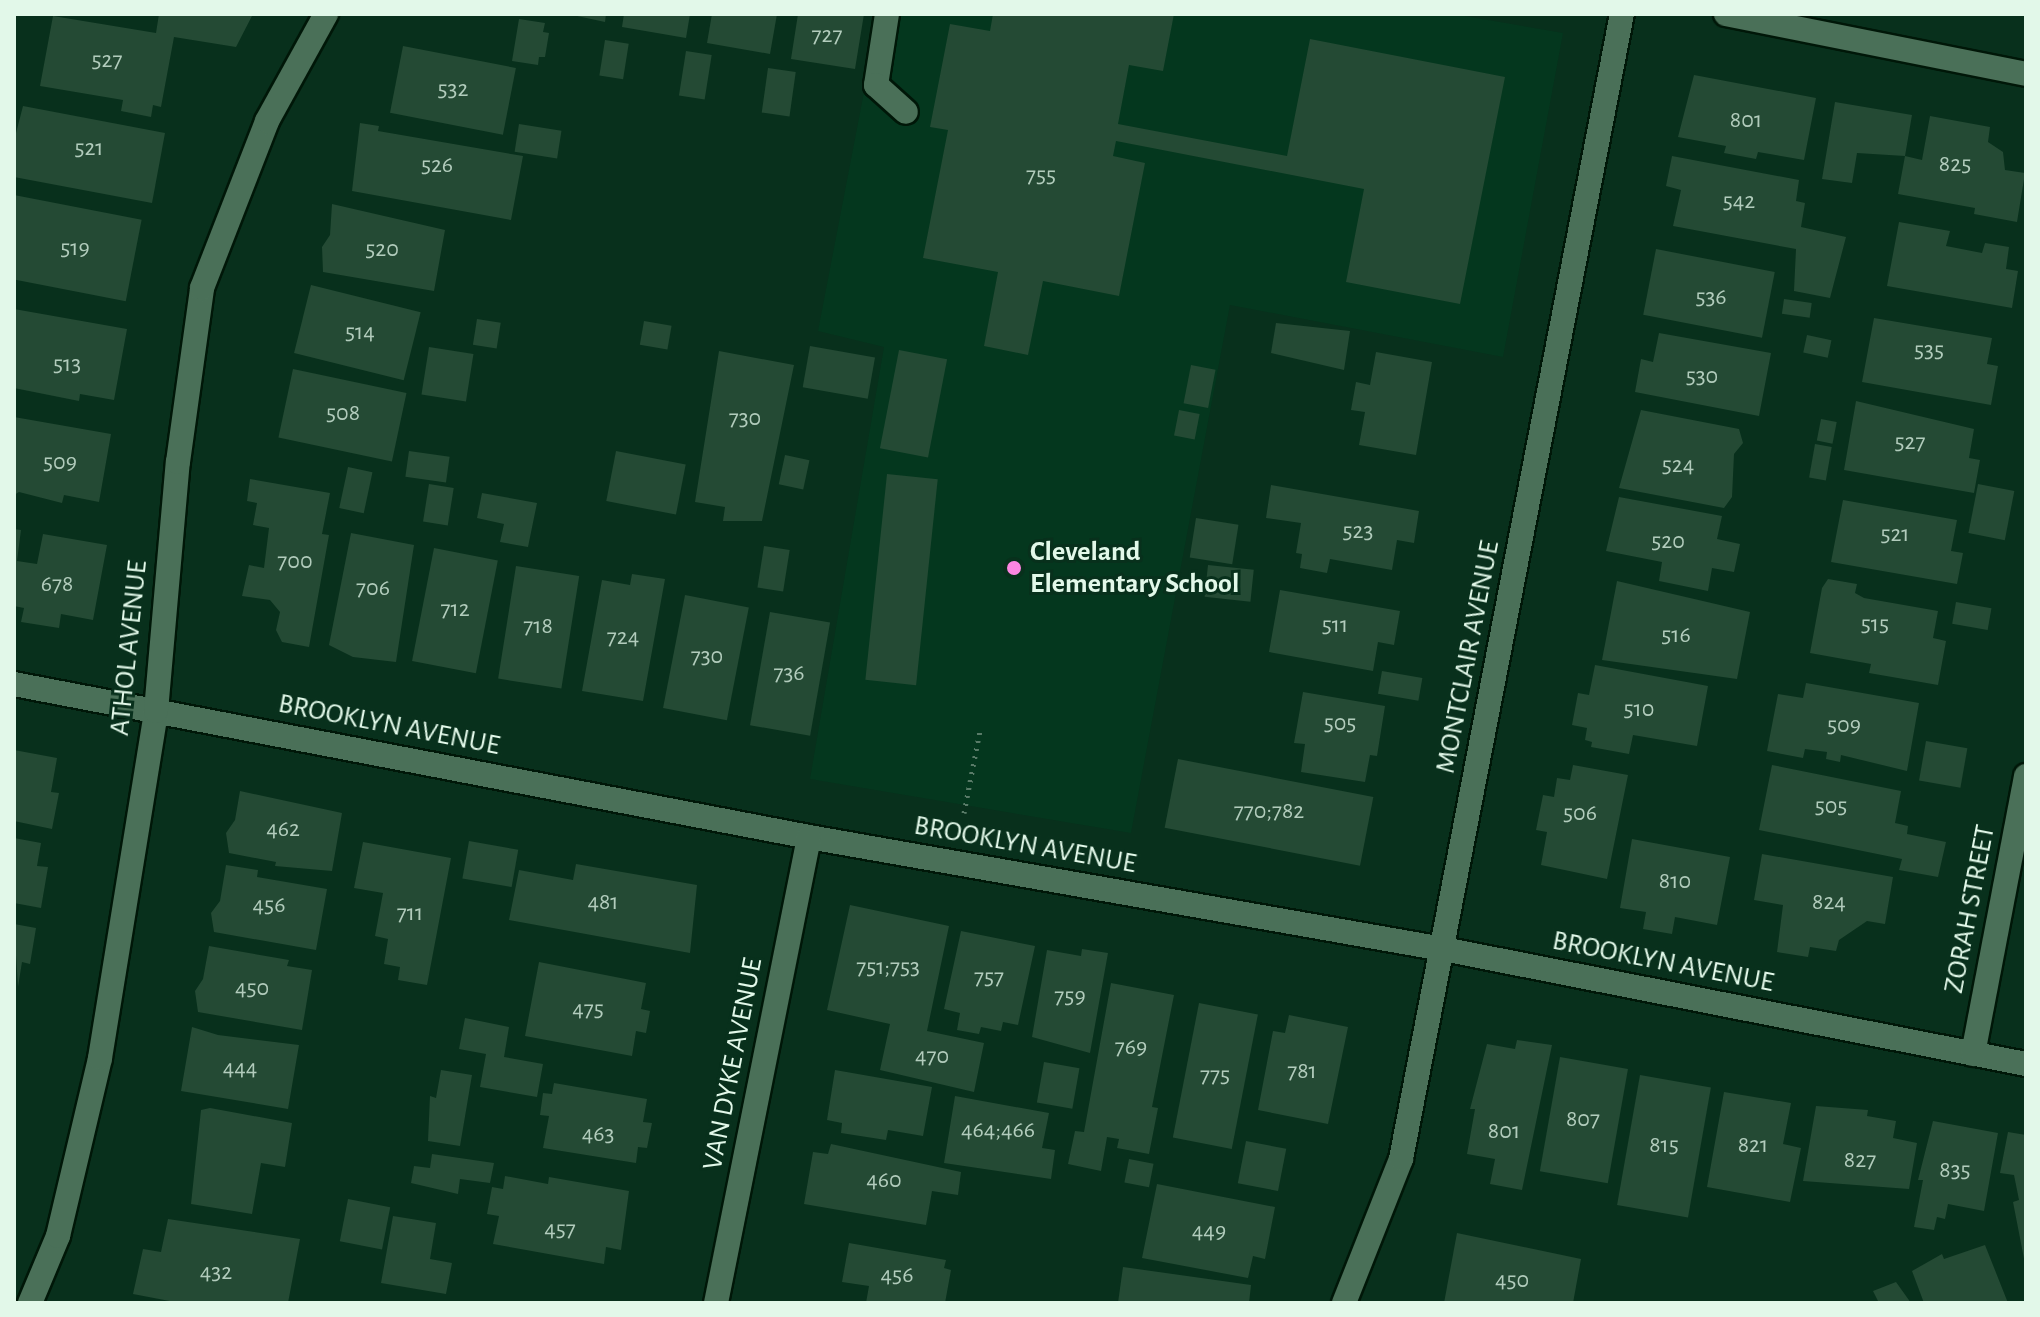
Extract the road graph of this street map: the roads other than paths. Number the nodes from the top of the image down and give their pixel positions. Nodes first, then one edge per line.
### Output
1 (326, 14) edge
2 (887, 14) edge
3 (1622, 14) edge
4 (1726, 14) edge
5 (2026, 74) edge
6 (906, 112) dead end
7 (14, 684) edge
8 (156, 711) junction
9 (2026, 776) edge
10 (809, 837) junction
11 (1443, 949) junction
12 (1973, 1054) junction
13 (2026, 1064) edge
14 (30, 1303) edge
15 (716, 1303) edge
16 (1344, 1303) edge

1 - 8 street, ATHOL AVENUE
2 - 6 street
3 - 11 street, MONTCLAIR AVENUE
4 - 5 street
7 - 8 street, BROOKLYN AVENUE
8 - 10 street, BROOKLYN AVENUE
8 - 14 street, ATHOL AVENUE
9 - 12 street, ZORAH STREET
10 - 11 street, BROOKLYN AVENUE
10 - 15 street, VAN DYKE AVENUE
11 - 12 street, BROOKLYN AVENUE
11 - 16 street, MONTCLAIR AVENUE
12 - 13 street, BROOKLYN AVENUE

